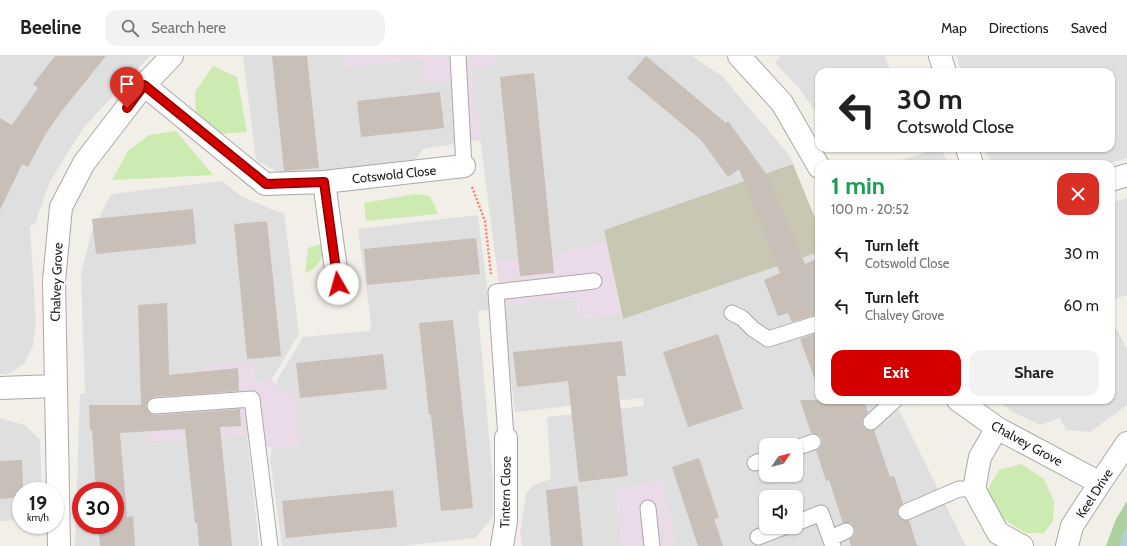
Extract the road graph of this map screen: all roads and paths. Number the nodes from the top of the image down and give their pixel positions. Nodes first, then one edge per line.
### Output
1 (172, 56) edge
2 (458, 56) edge
3 (739, 56) edge
4 (940, 56) edge
5 (944, 68) edge
6 (144, 85) junction
7 (815, 160) edge
8 (464, 166) junction
9 (1127, 175) edge
10 (1115, 179) edge
11 (324, 182) junction
12 (594, 282) dead end
13 (338, 284) dead end
14 (496, 292) junction
15 (732, 313) dead end
16 (815, 324) edge
17 (55, 386) junction
18 (0, 388) edge
19 (891, 404) edge
20 (963, 404) edge
21 (155, 406) dead end
22 (871, 422) dead end
23 (996, 428) junction
24 (506, 438) joint
25 (813, 442) dead end
26 (1127, 443) edge
27 (803, 446) edge
28 (1100, 483) junction
29 (974, 489) junction
30 (648, 508) dead end
31 (906, 512) dead end
32 (803, 519) edge
33 (846, 531) dead end
34 (766, 534) edge
35 (758, 537) dead end
36 (832, 542) edge
37 (59, 546) edge
38 (270, 546) edge
39 (502, 546) edge
40 (652, 546) edge
41 (1022, 546) edge
42 (1067, 546) edge

1 - 6 street, Chalvey Grove
2 - 8 lane
3 - 7 street
4 - 5 street
6 - 11 street, Cotswold Close
6 - 17 street, Chalvey Grove
8 - 11 street, Cotswold Close
8 - 14 path
9 - 10 street
11 - 13 street
12 - 14 lane
14 - 24 lane
15 - 16 lane
17 - 18 street
17 - 37 street, Chalvey Grove
19 - 22 lane
20 - 23 street, Chalvey Grove
21 - 38 lane
23 - 28 street, Chalvey Grove
23 - 29 street
24 - 39 street, Tintern Close
25 - 27 lane
26 - 28 street, Keel Drive
28 - 42 street, Keel Drive
29 - 31 lane
29 - 41 street
30 - 40 lane
32 - 36 lane
33 - 36 lane
34 - 35 lane

